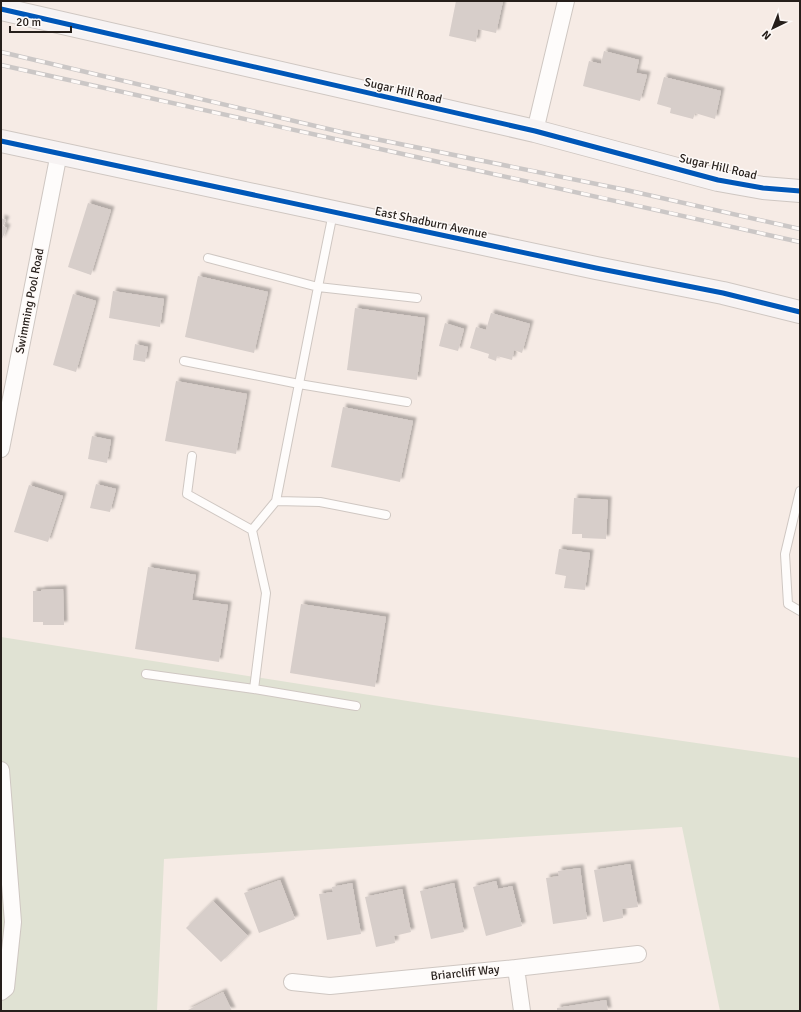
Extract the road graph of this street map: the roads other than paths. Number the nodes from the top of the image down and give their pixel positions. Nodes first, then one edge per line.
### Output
1 (566, 1) edge
2 (1, 9) edge
3 (534, 131) junction
4 (1, 141) edge
5 (59, 153) junction
6 (800, 191) edge
7 (334, 212) junction
8 (208, 258) dead end
9 (318, 287) junction
10 (417, 298) dead end
11 (800, 312) edge
12 (184, 361) dead end
13 (299, 384) junction
14 (407, 402) dead end
15 (1, 449) edge
16 (192, 456) dead end
17 (800, 491) edge
18 (276, 501) junction
19 (386, 515) dead end
20 (252, 530) junction
21 (800, 612) edge
22 (146, 674) dead end
23 (254, 689) junction
24 (356, 706) dead end
25 (1, 770) edge
26 (638, 954) dead end
27 (516, 968) junction
28 (292, 982) dead end
29 (1, 992) edge
30 (522, 1011) edge

1 - 3 street
2 - 3 street, Sugar Hill Road
3 - 6 street, Sugar Hill Road
4 - 5 street, East Shadburn Avenue
5 - 7 street, East Shadburn Avenue
5 - 15 street, Swimming Pool Road
7 - 9 lane
7 - 11 street, East Shadburn Avenue
8 - 9 lane
9 - 10 lane
9 - 13 lane
12 - 13 lane
13 - 14 lane
13 - 18 lane
16 - 20 lane
17 - 21 lane
18 - 19 lane
18 - 20 lane
20 - 23 lane
22 - 23 lane
23 - 24 lane
25 - 29 street
26 - 27 street, Briarcliff Way
27 - 28 street, Briarcliff Way
27 - 30 street

